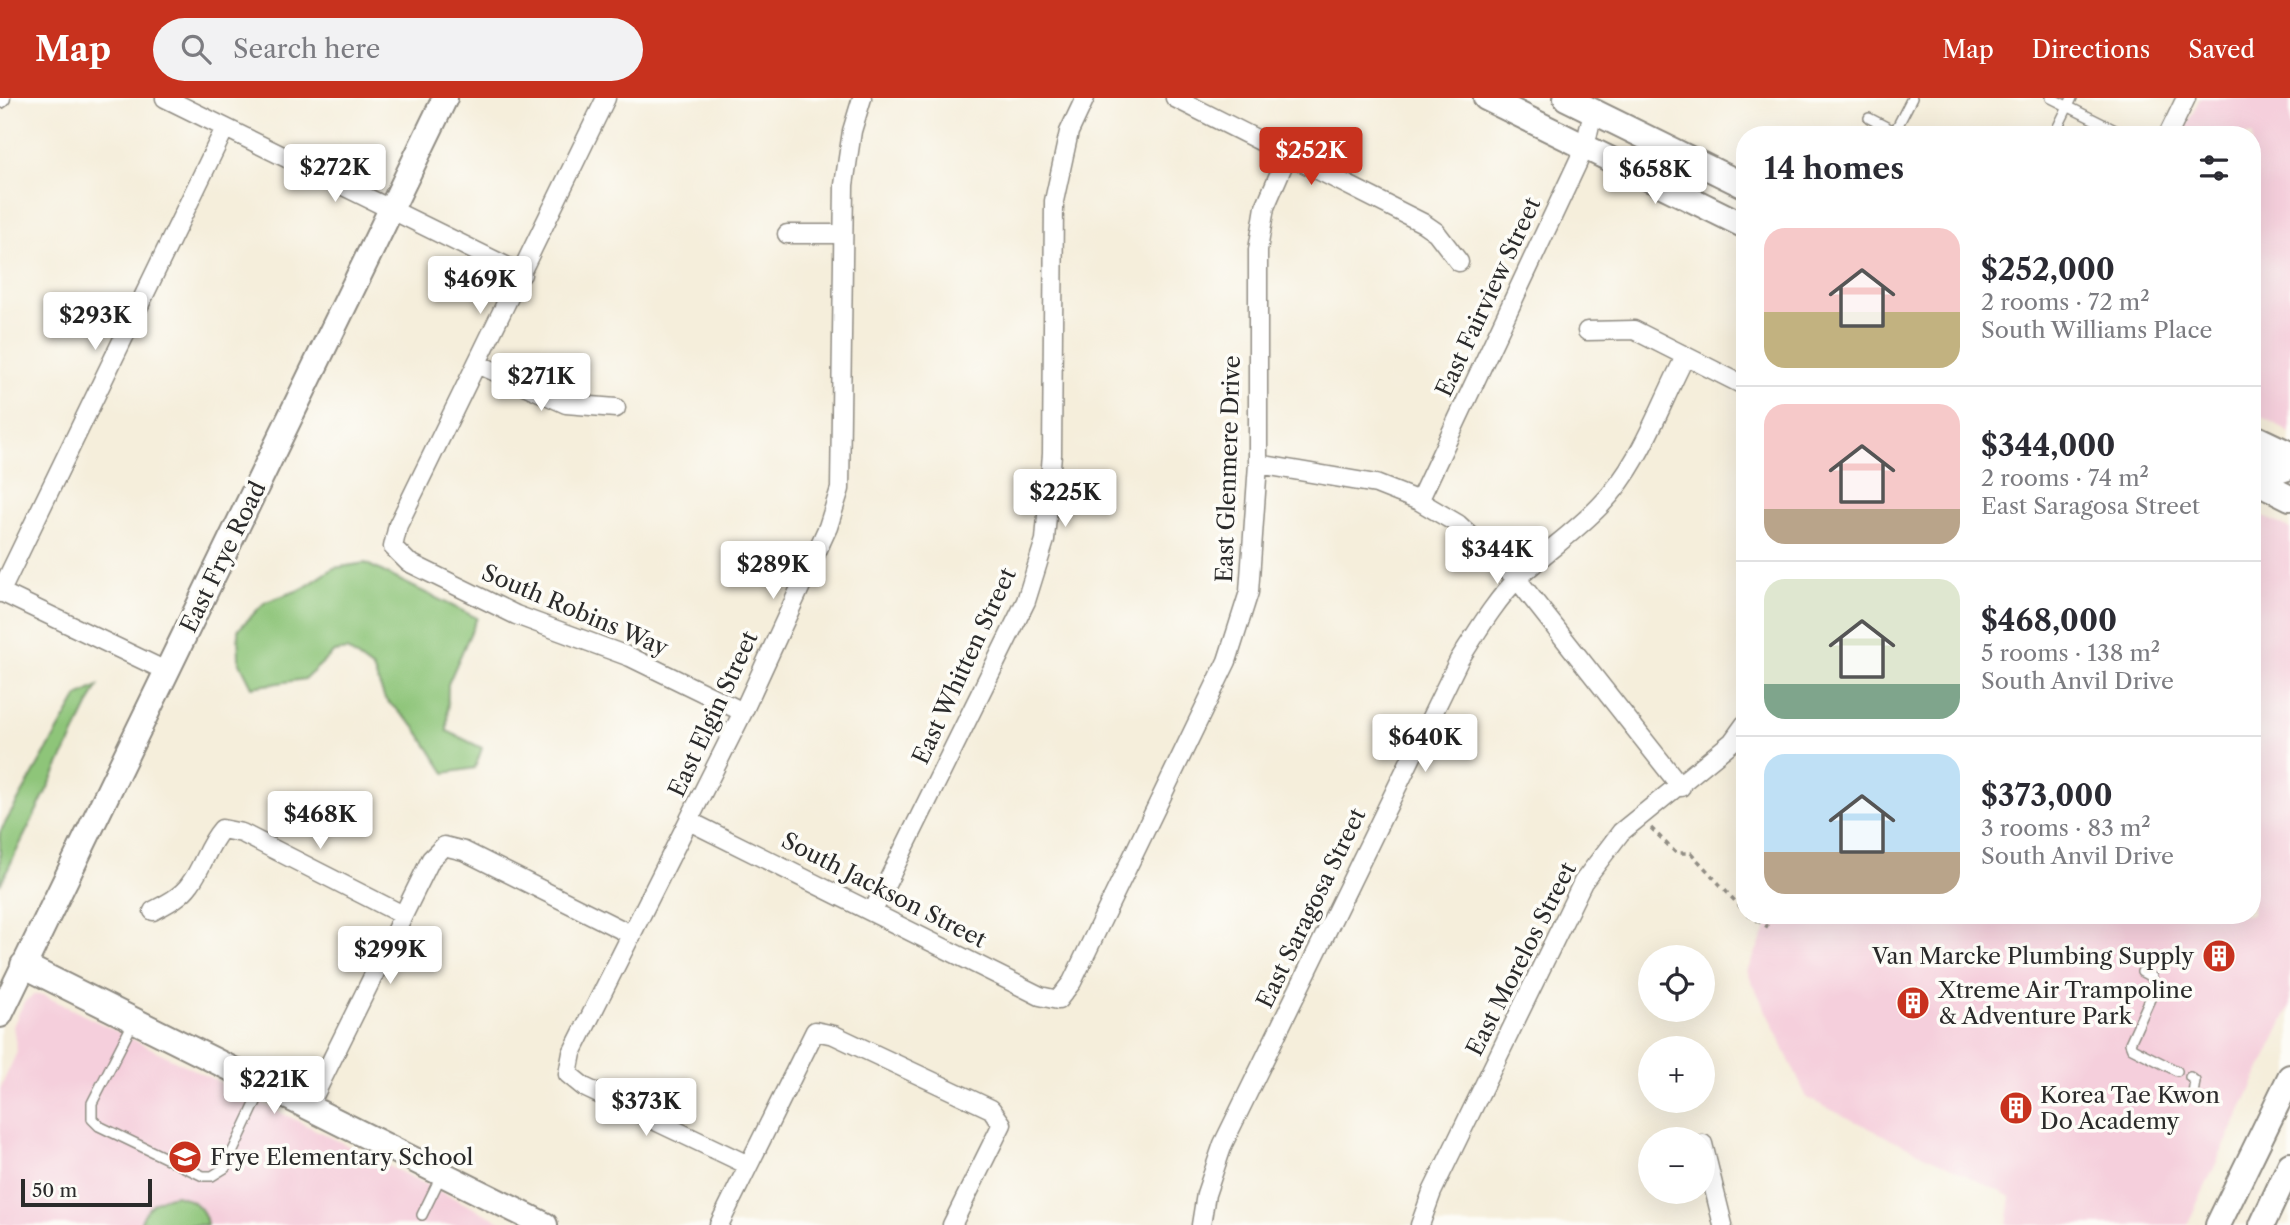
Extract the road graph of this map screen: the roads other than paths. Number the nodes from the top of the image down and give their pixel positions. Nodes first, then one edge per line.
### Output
1 (165, 98) edge
2 (445, 98) edge
3 (606, 98) edge
4 (862, 98) edge
5 (1085, 98) edge
6 (1175, 98) edge
7 (1486, 98) edge
8 (1566, 98) edge
9 (1912, 98) edge
10 (2051, 98) edge
11 (2186, 98) edge
12 (2070, 102) edge
13 (1593, 111) junction
14 (1869, 118) dead end
15 (1884, 126) edge
16 (1901, 126) edge
17 (2058, 126) edge
18 (2110, 126) edge
19 (2172, 126) edge
20 (225, 128) junction
21 (1585, 147) junction
22 (1288, 154) junction
23 (1736, 182) edge
24 (391, 211) junction
25 (1736, 222) edge
26 (787, 234) dead end
27 (843, 234) junction
28 (1459, 262) dead end
29 (522, 274) junction
30 (1587, 331) dead end
31 (1685, 357) junction
32 (478, 363) junction
33 (1736, 382) edge
34 (616, 408) dead end
35 (2261, 440) edge
36 (2290, 454) edge
37 (2261, 461) edge
38 (1258, 464) junction
39 (2290, 467) edge
40 (2261, 484) edge
41 (2290, 498) edge
42 (1419, 501) junction
43 (1517, 579) junction
44 (0, 593) edge
45 (168, 671) junction
46 (743, 712) junction
47 (1736, 736) edge
48 (1681, 787) junction
49 (690, 821) junction
50 (153, 911) dead end
51 (873, 911) junction
52 (404, 915) junction
53 (632, 935) junction
54 (23, 965) junction
55 (2142, 972) dead end
56 (1058, 1000) joint
57 (2, 1005) edge
58 (134, 1019) junction
59 (2177, 1071) dead end
60 (2190, 1077) dead end
61 (2290, 1077) edge
62 (264, 1085) junction
63 (2193, 1094) dead end
64 (308, 1108) junction
65 (748, 1165) junction
66 (2290, 1166) edge
67 (443, 1174) junction
68 (1715, 1193) edge
69 (422, 1215) dead end
70 (545, 1225) edge
71 (719, 1225) edge
72 (952, 1225) edge
73 (1201, 1225) edge
74 (1420, 1225) edge
75 (1723, 1225) edge
76 (2218, 1225) edge
77 (2262, 1225) edge

1 - 20 street
2 - 24 street, East Frye Road
3 - 29 street
4 - 27 street, East Elgin Street
5 - 51 street, East Whitten Street
6 - 22 street
7 - 21 street
8 - 13 street
9 - 16 lane
10 - 12 lane
11 - 19 street
12 - 17 lane
12 - 18 lane
13 - 21 street, East Fairview Street
13 - 23 street
14 - 15 lane
20 - 24 street
20 - 44 street
21 - 25 street
21 - 42 street, East Fairview Street
22 - 28 street
22 - 38 street, East Glenmere Drive
24 - 29 street
24 - 45 street, East Frye Road
26 - 27 street
27 - 46 street, East Elgin Street
29 - 32 street
30 - 31 street
31 - 33 street
31 - 43 street, East Saragosa Street
32 - 34 street
32 - 46 street, South Robins Way
35 - 36 street
37 - 39 street
38 - 42 street
38 - 56 street, East Glenmere Drive
40 - 41 street
42 - 43 street
43 - 48 street
43 - 73 street, East Saragosa Street
44 - 45 street
45 - 54 street, East Frye Road
46 - 49 street, East Elgin Street
47 - 48 street, East Morelos Street
48 - 74 street, East Morelos Street
49 - 51 street, South Jackson Street
49 - 53 street, East Elgin Street
50 - 52 street
51 - 56 street, South Jackson Street
52 - 53 street
52 - 64 street
53 - 65 street, East Elgin Street
54 - 57 street, East Frye Road
54 - 58 street
55 - 59 lane
58 - 62 street
58 - 62 lane
60 - 63 lane
61 - 76 street
62 - 64 street
64 - 67 street
65 - 71 street
65 - 72 street
66 - 77 street
67 - 69 lane
67 - 70 street
68 - 75 street

